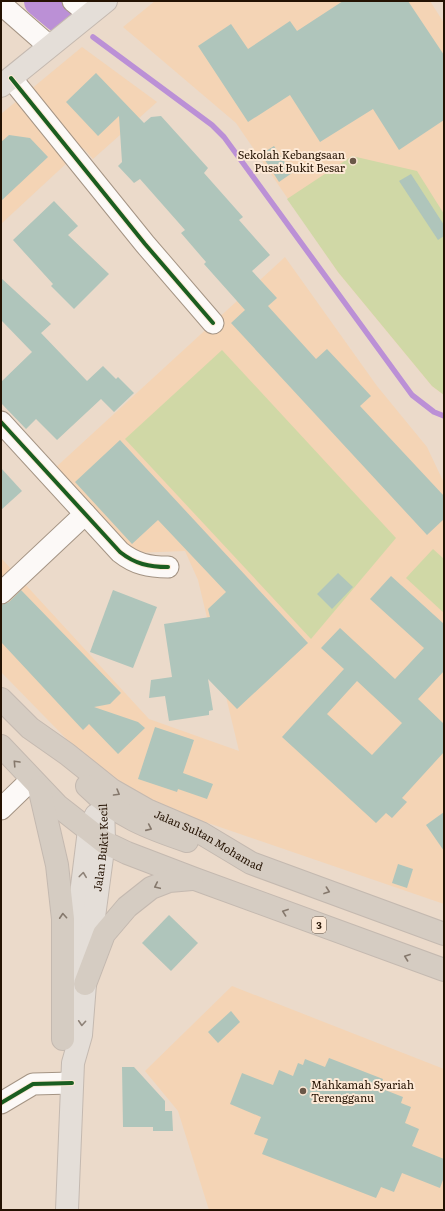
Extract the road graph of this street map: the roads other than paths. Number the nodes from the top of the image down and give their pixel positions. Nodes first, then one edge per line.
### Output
1 (1, 4) edge
2 (90, 5) edge
3 (49, 46) junction
4 (6, 82) edge
5 (213, 323) dead end
6 (1, 422) edge
7 (85, 514) junction
8 (168, 567) dead end
9 (1, 593) edge
10 (1, 699) edge
11 (30, 728) junction
12 (1, 746) edge
13 (35, 783) junction
14 (103, 802) junction
15 (1, 809) edge
16 (96, 836) junction
17 (251, 863) junction
18 (195, 879) junction
19 (444, 934) edge
20 (444, 970) edge
21 (85, 984) junction
22 (63, 1039) junction
23 (72, 1073) junction
24 (1, 1103) edge
25 (67, 1210) edge

1 - 3 street
2 - 3 main road
3 - 4 main road
4 - 5 street
6 - 7 street
7 - 8 street
7 - 9 street
10 - 11 highway, Jalan Sultan Mohamad
11 - 14 highway
11 -> 17 highway, Jalan Sultan Mohamad
13 -> 12 highway, 3
13 - 15 street
13 - 16 highway, 3
22 -> 13 highway
14 - 16 main road, Jalan Bukit Kecil
14 -> 17 highway
16 - 18 highway, 3
16 - 21 main road, Jalan Bukit Kecil
22 -> 16 main road, Jalan Bukit Kecil
17 -> 19 highway, Jalan Sultan Mohamad
20 -> 18 highway, 3
18 -> 21 highway
21 -> 23 main road, Jalan Bukit Kecil
22 - 23 main road, Jalan Bukit Kecil
23 - 24 street
23 - 25 main road, Jalan Bukit Kecil

